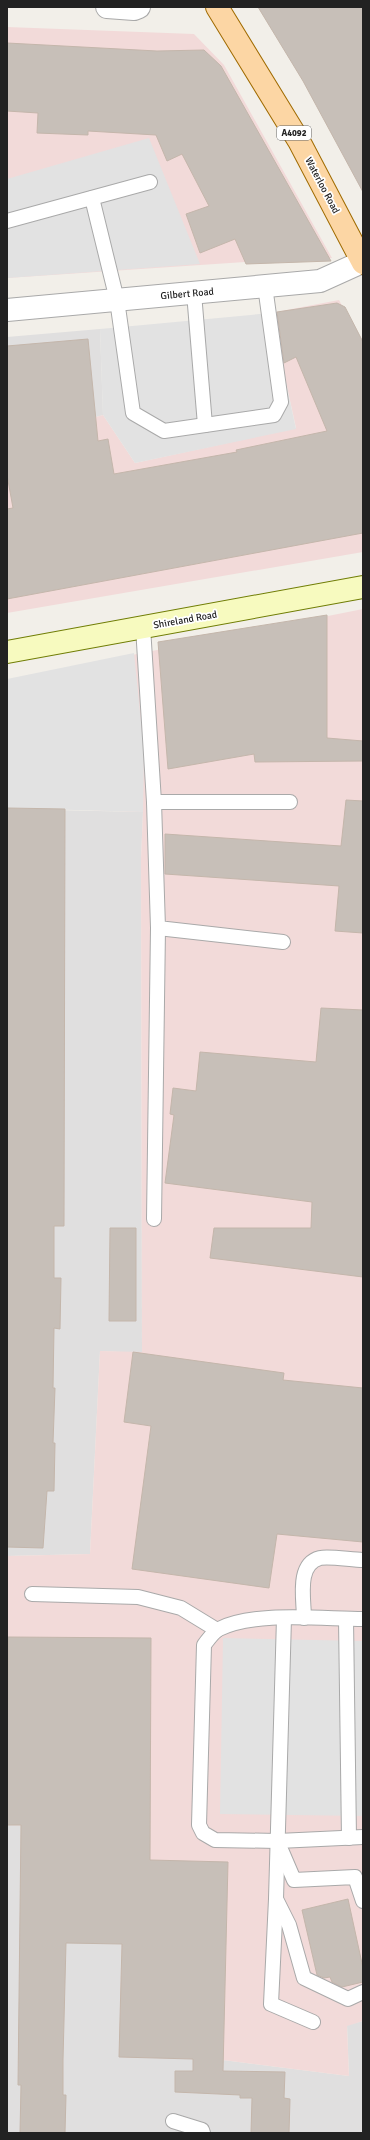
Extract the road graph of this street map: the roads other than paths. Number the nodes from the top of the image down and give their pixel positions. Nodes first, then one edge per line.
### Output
1 (107, 7) edge
2 (139, 7) edge
3 (217, 7) edge
4 (150, 182) dead end
5 (92, 198) junction
6 (7, 221) edge
7 (363, 262) edge
8 (265, 286) junction
9 (194, 293) junction
10 (117, 300) junction
11 (7, 310) edge
12 (205, 425) junction
13 (363, 587) edge
14 (143, 627) junction
15 (7, 652) edge
16 (154, 802) junction
17 (290, 802) dead end
18 (158, 928) junction
19 (283, 942) dead end
20 (154, 1219) dead end
21 (363, 1560) edge
22 (32, 1594) dead end
23 (284, 1618) junction
24 (304, 1618) junction
25 (346, 1619) junction
26 (363, 1619) edge
27 (217, 1630) junction
28 (363, 1837) edge
29 (349, 1838) junction
30 (278, 1841) junction
31 (276, 1899) junction
32 (363, 1901) edge
33 (363, 1992) edge
34 (313, 2022) dead end
35 (173, 2121) dead end
36 (203, 2133) edge

1 - 2 street
3 - 7 main road, Waterloo Road / A4092
4 - 5 lane
5 - 6 lane
5 - 10 lane
7 - 8 street, Gilbert Road
8 - 9 street, Gilbert Road
8 - 12 lane
9 - 10 street, Gilbert Road
9 - 12 lane
10 - 11 street, Gilbert Road
10 - 12 lane
13 - 14 main road, Shireland Road
14 - 15 main road, Shireland Road
14 - 16 lane
16 - 17 lane
16 - 18 lane
18 - 19 lane
18 - 20 lane
21 - 24 lane
22 - 27 lane
23 - 24 lane
23 - 27 lane
23 - 30 lane
24 - 25 lane
25 - 26 lane
25 - 29 lane
27 - 30 lane
28 - 29 lane
29 - 30 lane
30 - 31 lane
30 - 32 lane
31 - 33 lane
31 - 34 lane
35 - 36 lane

